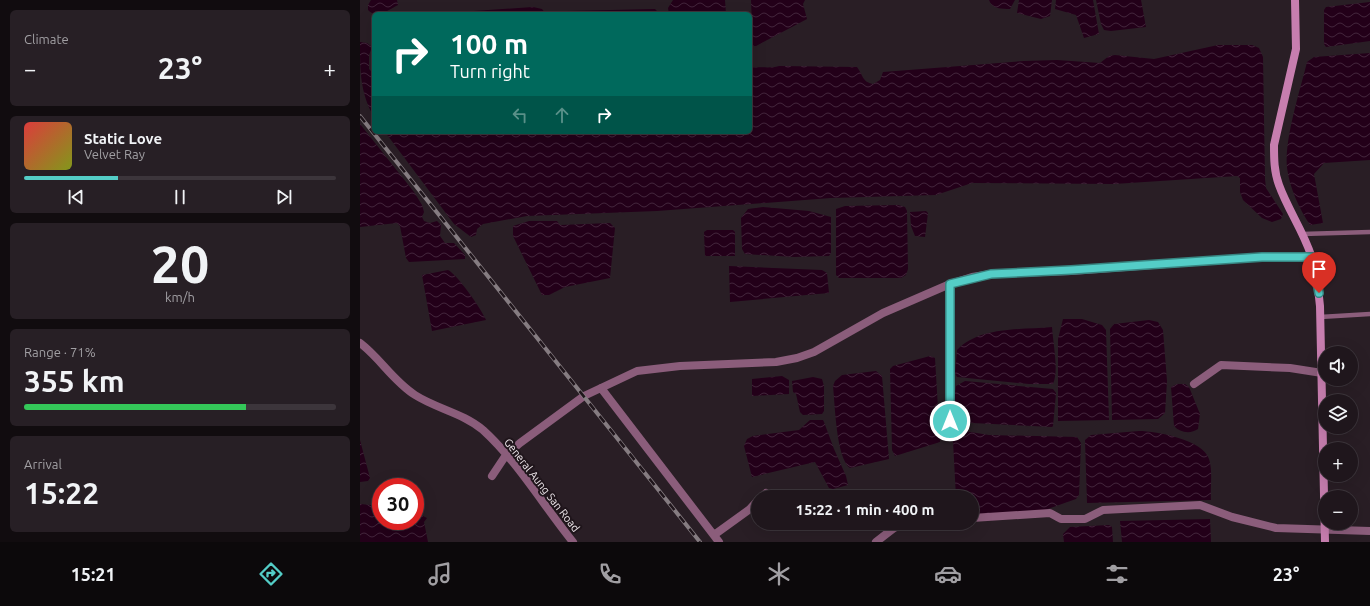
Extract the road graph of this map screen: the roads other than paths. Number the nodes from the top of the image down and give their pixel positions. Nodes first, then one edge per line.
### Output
1 (1295, 0) edge
2 (1370, 232) edge
3 (1303, 236) junction
4 (1312, 257) junction
5 (950, 284) junction
6 (1370, 314) edge
7 (1320, 317) junction
8 (360, 343) edge
9 (1321, 346) edge
10 (1318, 372) edge
11 (1194, 384) dead end
12 (1322, 386) edge
13 (601, 388) junction
14 (950, 421) dead end
15 (506, 455) junction
16 (492, 476) dead end
17 (1324, 490) edge
18 (751, 508) edge
19 (979, 518) edge
20 (891, 530) edge
21 (1318, 530) edge
22 (1325, 530) joint
23 (1370, 531) edge
24 (714, 535) junction
25 (573, 542) edge
26 (719, 542) edge
27 (876, 542) edge
28 (1325, 542) edge

1 - 3 street
2 - 3 lane
3 - 4 street
4 - 5 street
4 - 7 street
5 - 13 street
5 - 14 street
6 - 7 lane
7 - 9 street
8 - 15 street, General Aung San Road
10 - 11 street
12 - 17 street
13 - 15 street
13 - 24 street
15 - 16 street
15 - 25 street, General Aung San Road
18 - 24 street
19 - 21 street
20 - 27 street
22 - 23 street
22 - 28 street
24 - 26 street

